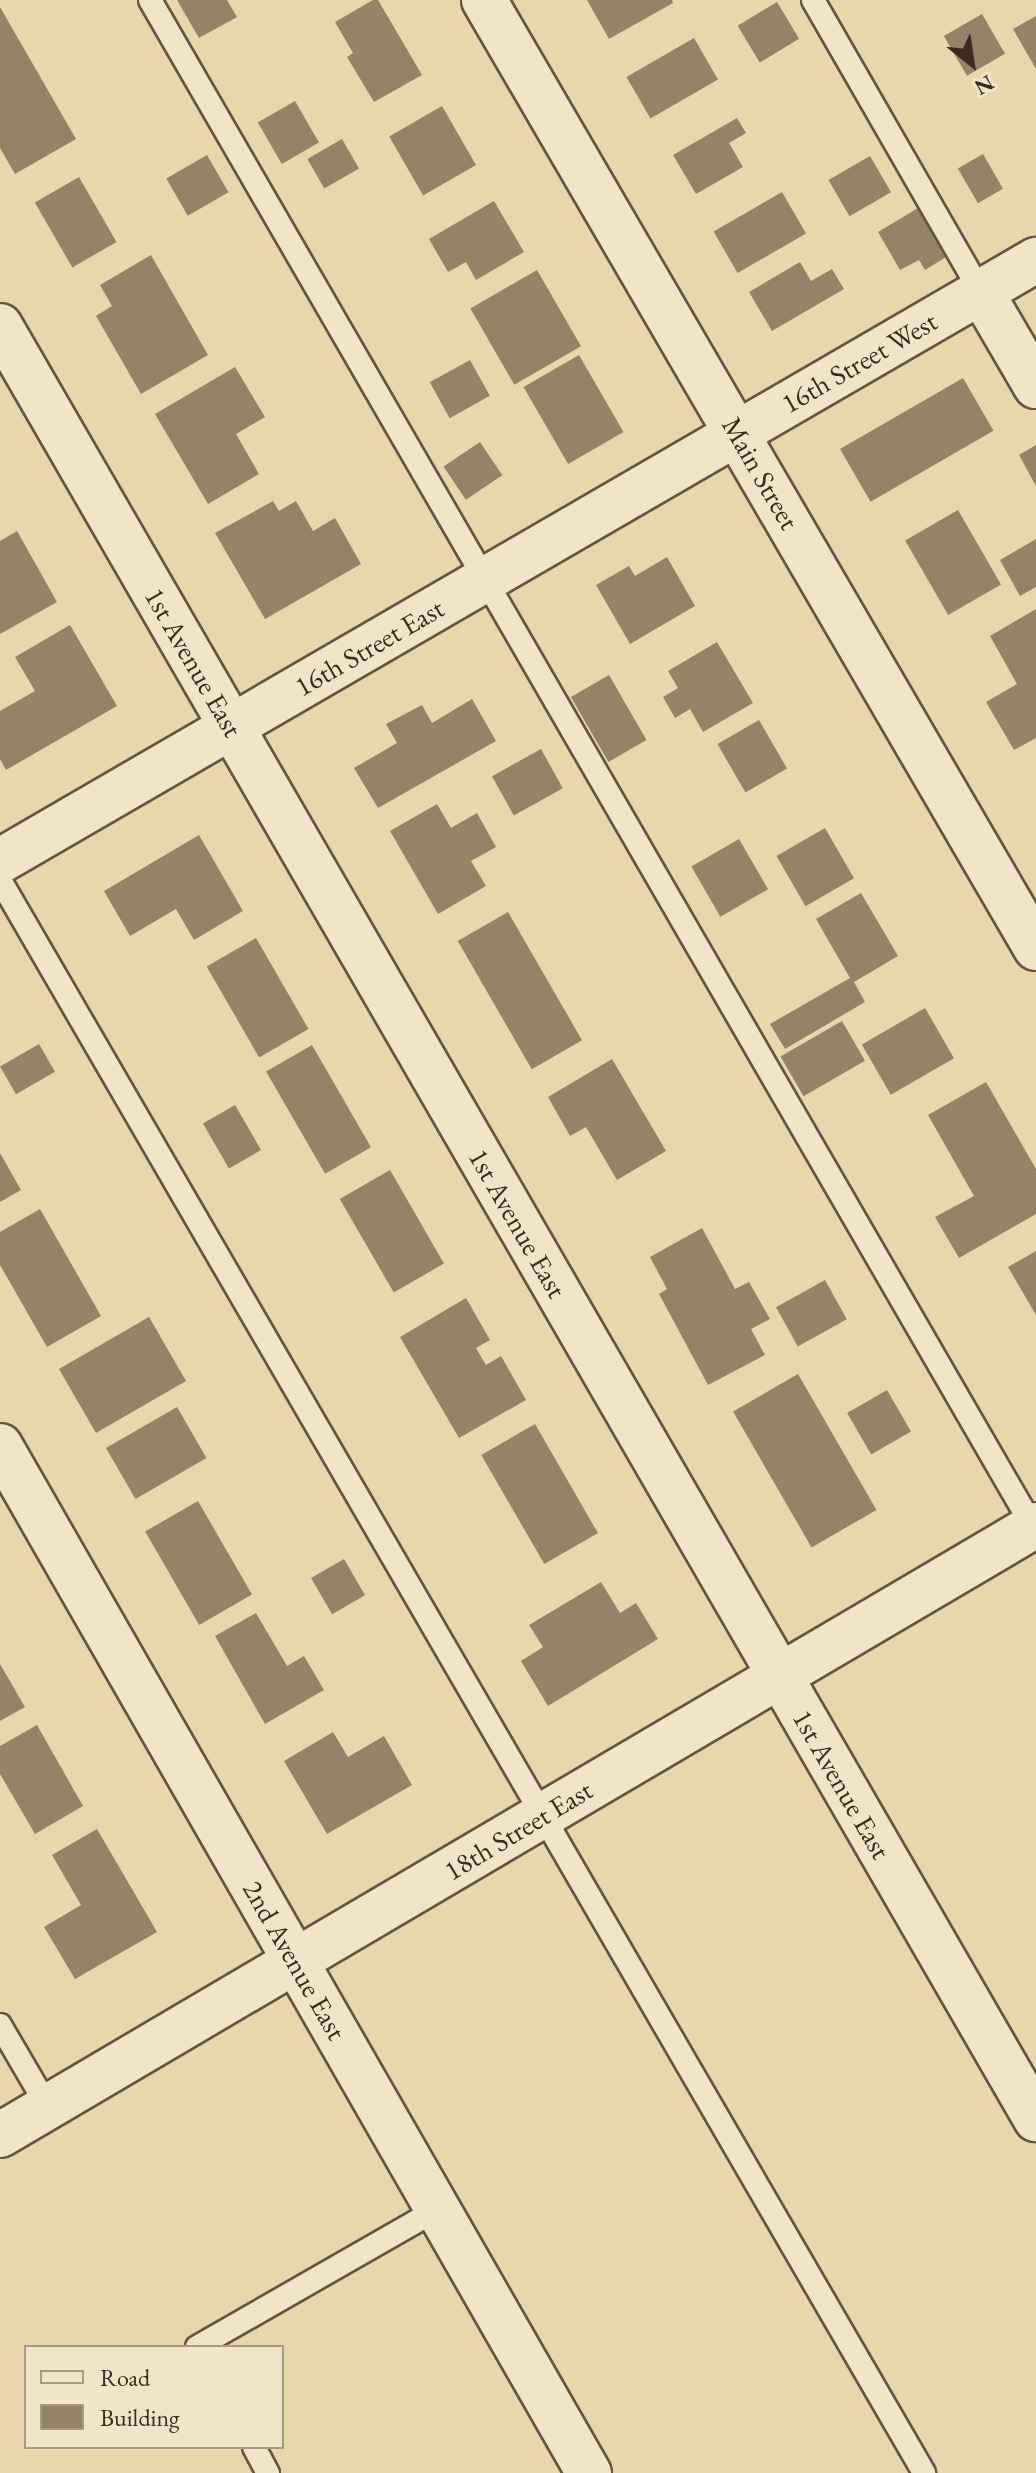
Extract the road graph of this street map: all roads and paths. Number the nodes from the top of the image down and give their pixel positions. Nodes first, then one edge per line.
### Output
1 (150, 0) edge
2 (484, 0) edge
3 (813, 0) edge
4 (1036, 260) edge
5 (981, 292) junction
6 (0, 326) edge
7 (1036, 386) edge
8 (738, 433) junction
9 (485, 580) junction
10 (232, 727) junction
11 (0, 861) edge
12 (0, 880) edge
13 (1036, 948) edge
14 (0, 1446) edge
15 (1035, 1528) edge
16 (779, 1676) junction
17 (546, 1813) junction
18 (296, 1961) junction
19 (0, 2025) edge
20 (48, 2107) junction
21 (1036, 2119) edge
22 (0, 2135) edge
23 (438, 2209) junction
24 (200, 2345) edge
25 (255, 2449) edge
26 (268, 2473) edge
27 (589, 2473) edge
28 (924, 2473) edge

1 - 9 lane
2 - 8 street, Main Street
3 - 5 lane
4 - 5 street, 16th Street West
5 - 7 street
5 - 8 street, 16th Street West
6 - 10 street, 1st Avenue East
8 - 9 street, 16th Street East
8 - 13 street, Main Street
9 - 10 street, 16th Street East
9 - 15 lane
10 - 11 street, 16th Street East
10 - 16 street, 1st Avenue East
12 - 17 lane
14 - 18 street, 2nd Avenue East
15 - 16 street, 18th Street East
16 - 17 street, 18th Street East
16 - 21 street, 1st Avenue East
17 - 18 street, 18th Street East
17 - 28 lane
18 - 20 street, 18th Street East
18 - 23 street, 2nd Avenue East
19 - 20 lane
20 - 22 street, 18th Street East
23 - 24 lane
23 - 27 street, 2nd Avenue East
25 - 26 lane

